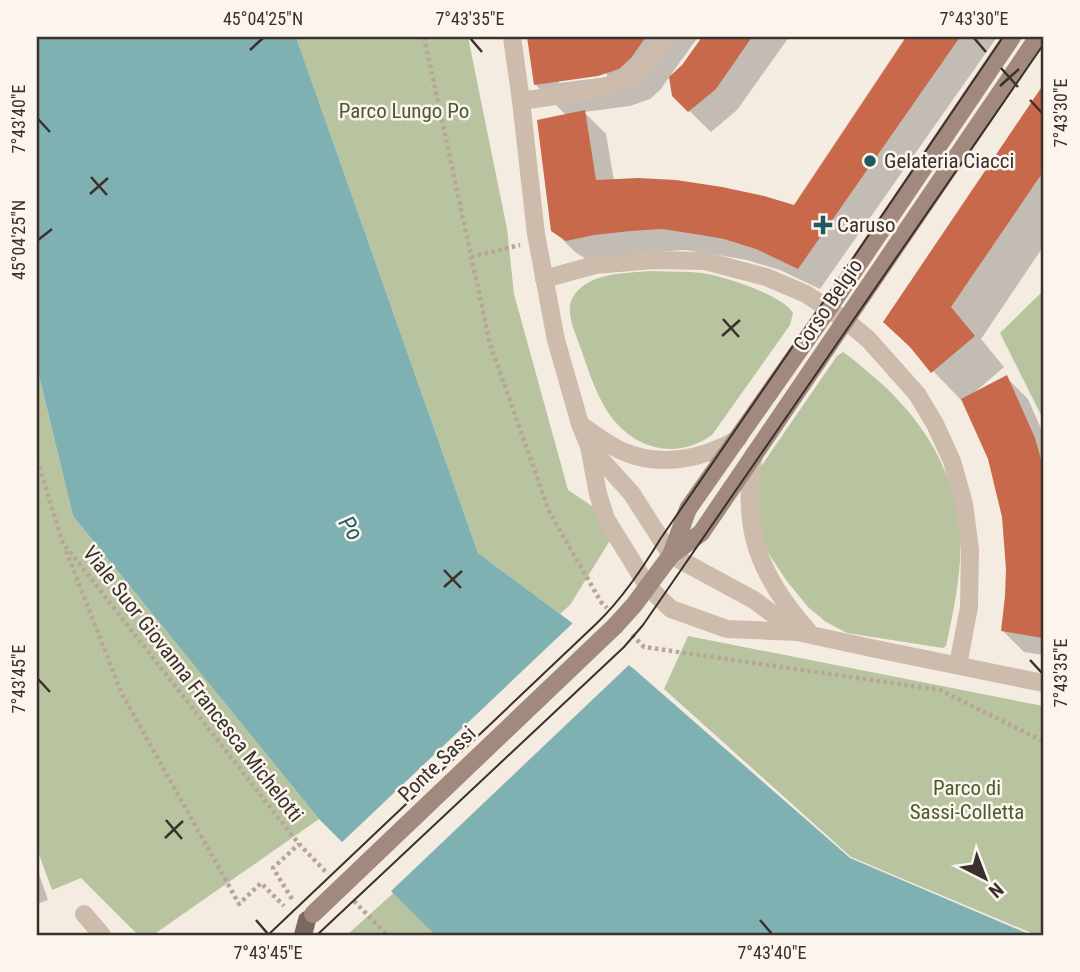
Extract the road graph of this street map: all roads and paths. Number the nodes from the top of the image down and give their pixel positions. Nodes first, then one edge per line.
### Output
1 (424, 37) edge
2 (512, 37) edge
3 (666, 37) edge
4 (1012, 37) edge
5 (1038, 37) edge
6 (521, 101) junction
7 (538, 241) junction
8 (471, 257) junction
9 (544, 279) junction
10 (828, 309) junction
11 (845, 320) junction
12 (580, 424) junction
13 (738, 439) junction
14 (589, 446) junction
15 (754, 454) junction
16 (37, 460) edge
17 (63, 543) junction
18 (671, 555) junction
19 (648, 587) junction
20 (617, 624) junction
21 (805, 634) junction
22 (644, 647) dead end
23 (958, 665) junction
24 (1043, 683) edge
25 (1043, 741) edge
26 (292, 899) dead end
27 (284, 906) dead end
28 (84, 914) dead end
29 (308, 923) edge
30 (102, 935) edge
31 (291, 935) edge

1 - 8 path
2 - 6 street
3 - 6 street
4 - 10 main road, Corso Belgio
5 - 11 main road, Corso Belgio
6 - 7 street
7 - 8 path
7 - 9 street
8 - 20 path
9 - 10 street
9 - 12 street
10 - 11 street
10 - 13 main road, Corso Belgio
11 - 15 main road, Corso Belgio
11 - 23 street
12 - 13 street
12 - 14 street
13 - 18 main road, Corso Belgio
14 - 18 street
14 - 19 street
15 - 18 main road, Corso Belgio
15 - 21 street
16 - 17 path, Viale Suor Giovanna Francesca Michelotti
17 - 26 path, Viale Suor Giovanna Francesca Michelotti
17 - 27 path, Viale Suor Giovanna Francesca Michelotti
18 - 19 main road, Corso Belgio
18 - 21 street
19 - 20 main road, Corso Belgio
19 - 21 street
20 - 29 main road, Ponte Sassi, bridge
21 - 23 street
22 - 25 path
23 - 24 street
28 - 30 street
29 - 31 main road, Ponte Sassi

